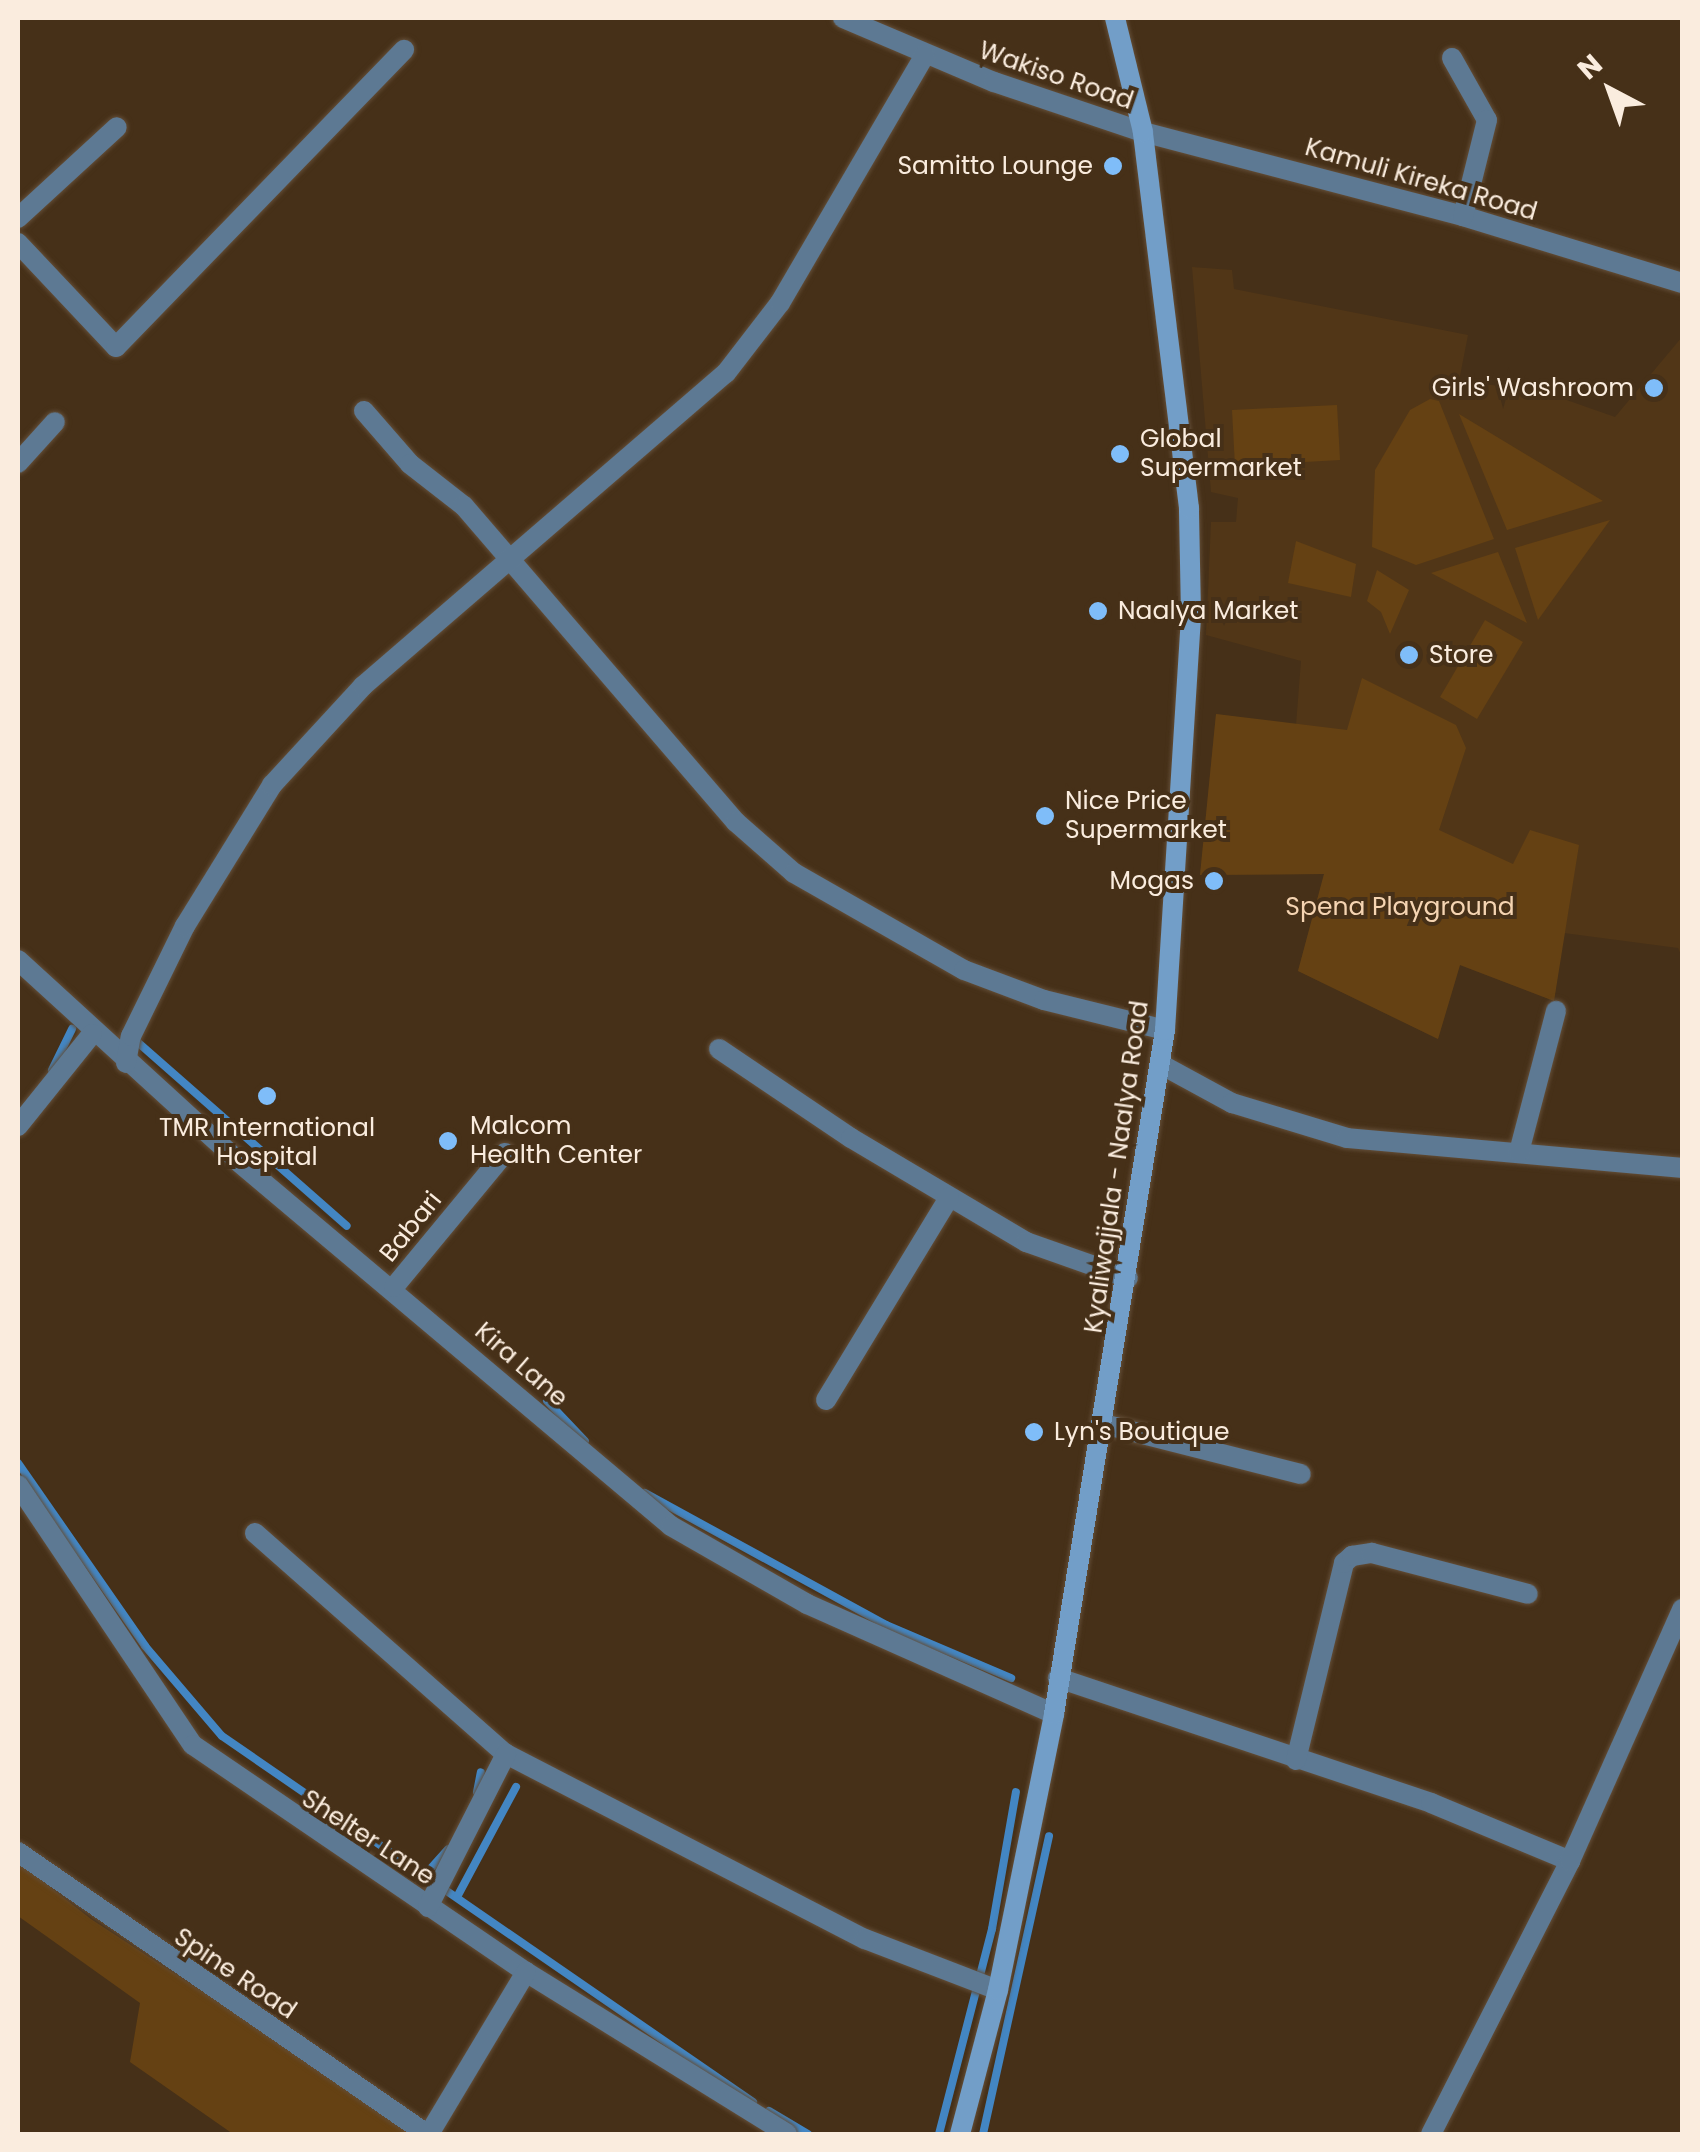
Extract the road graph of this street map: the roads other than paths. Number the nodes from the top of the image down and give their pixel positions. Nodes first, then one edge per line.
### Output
1 (842, 18) edge
2 (1115, 18) edge
3 (404, 50) dead end
4 (926, 55) junction
5 (1452, 58) dead end
6 (117, 127) dead end
7 (1143, 132) junction
8 (1462, 216) junction
9 (18, 218) edge
10 (18, 243) edge
11 (1682, 283) edge
12 (364, 411) dead end
13 (55, 422) dead end
14 (18, 463) edge
15 (510, 565) junction
16 (18, 960) edge
17 (1556, 1011) dead end
18 (1165, 1030) junction
19 (92, 1034) junction
20 (719, 1049) dead end
21 (126, 1063) junction
22 (1162, 1065) junction
23 (18, 1126) edge
24 (1519, 1152) junction
25 (505, 1153) dead end
26 (1682, 1168) edge
27 (950, 1198) junction
28 (1128, 1278) junction
29 (394, 1287) junction
30 (826, 1400) dead end
31 (1102, 1424) junction
32 (1301, 1474) dead end
33 (18, 1485) edge
34 (255, 1533) dead end
35 (1528, 1594) dead end
36 (1682, 1608) edge
37 (1058, 1678) junction
38 (1054, 1714) junction
39 (506, 1754) junction
40 (1296, 1760) junction
41 (18, 1852) edge
42 (1570, 1861) junction
43 (436, 1894) junction
44 (526, 1972) junction
45 (984, 1984) junction
46 (428, 2134) edge
47 (786, 2134) edge
48 (960, 2134) edge
49 (1431, 2134) edge

1 - 4 street, Wakiso Road
2 - 7 main road, Kyaliwajjala - Naalya Road
3 - 10 street
4 - 7 street, Wakiso Road
4 - 15 street
5 - 8 street
6 - 9 street
7 - 8 street, Kamuli Kireka Road
7 - 18 main road, Kyaliwajjala - Naalya Road
8 - 11 street, Kamuli Kireka Road
12 - 15 street
13 - 14 street
15 - 18 street
15 - 21 street
16 - 19 street, Kira Lane
17 - 24 street
18 - 22 main road, Kyaliwajjala - Naalya Road
19 - 21 street, Kira Lane
19 - 23 street
20 - 27 street
21 - 29 street, Kira Lane
22 - 24 street
22 - 28 main road, Kyaliwajjala - Naalya Road
24 - 26 street
25 - 29 street, Babari
27 - 28 street
27 - 30 street
28 - 31 main road, Kyaliwajjala - Naalya Road
29 - 38 street, Kira Lane
31 - 32 street
31 - 37 main road, Kyaliwajjala - Naalya Road
33 - 43 street, Shelter Lane
34 - 39 street
35 - 40 street
36 - 42 street
37 - 38 main road, Kyaliwajjala - Naalya Road
37 - 40 street
38 - 45 main road, Kyaliwajjala - Naalya Road
39 - 43 street
39 - 45 street
40 - 42 street
41 - 46 street, Spine Road
42 - 49 street
43 - 44 street, Shelter Lane
44 - 46 street
44 - 47 street, Shelter Lane
45 - 48 main road, Kyaliwajjala - Naalya Road

